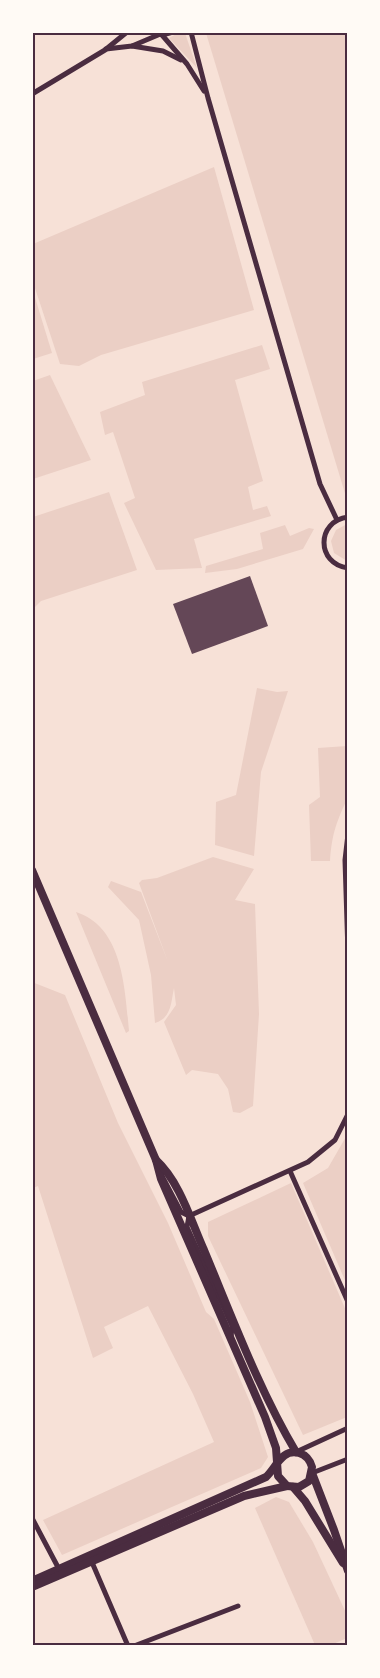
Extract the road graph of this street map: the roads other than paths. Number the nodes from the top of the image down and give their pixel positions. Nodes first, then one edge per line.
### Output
1 (127, 32) edge
2 (173, 32) edge
3 (191, 32) edge
4 (158, 34) edge
5 (132, 46) junction
6 (105, 50) junction
7 (187, 64) junction
8 (32, 94) edge
9 (208, 98) junction
10 (348, 517) edge
11 (337, 520) junction
12 (348, 568) edge
13 (348, 834) edge
14 (32, 870) edge
15 (348, 953) edge
16 (348, 1114) edge
17 (156, 1160) junction
18 (158, 1170) junction
19 (290, 1171) junction
20 (189, 1216) junction
21 (348, 1302) edge
22 (231, 1340) junction
23 (348, 1428) edge
24 (296, 1452) junction
25 (348, 1459) edge
26 (278, 1464) junction
27 (312, 1473) junction
28 (290, 1486) junction
29 (32, 1518) edge
30 (91, 1558) junction
31 (347, 1570) edge
32 (60, 1572) junction
33 (32, 1581) edge
34 (32, 1587) edge
35 (238, 1606) dead end
36 (128, 1646) edge
37 (134, 1646) edge

1 - 6 street
2 - 4 street
3 - 9 street
4 - 5 street
4 - 7 street
5 - 6 street
5 - 7 street
6 - 8 street
7 - 9 street
9 - 11 street
10 - 11 street
11 - 12 street
13 - 15 street
14 - 17 street
16 - 19 street
17 - 18 street
17 - 20 street
18 - 20 street
18 - 22 street
19 - 20 street
19 - 21 street
20 - 22 street
20 - 24 street
22 - 26 street
23 - 24 street
24 - 26 street
24 - 27 street
25 - 27 street
26 - 28 street
26 - 30 street
27 - 28 street
27 - 31 street
28 - 30 street
28 - 31 street
29 - 32 street
30 - 32 street
30 - 36 street
32 - 33 street
32 - 34 street
35 - 37 street

